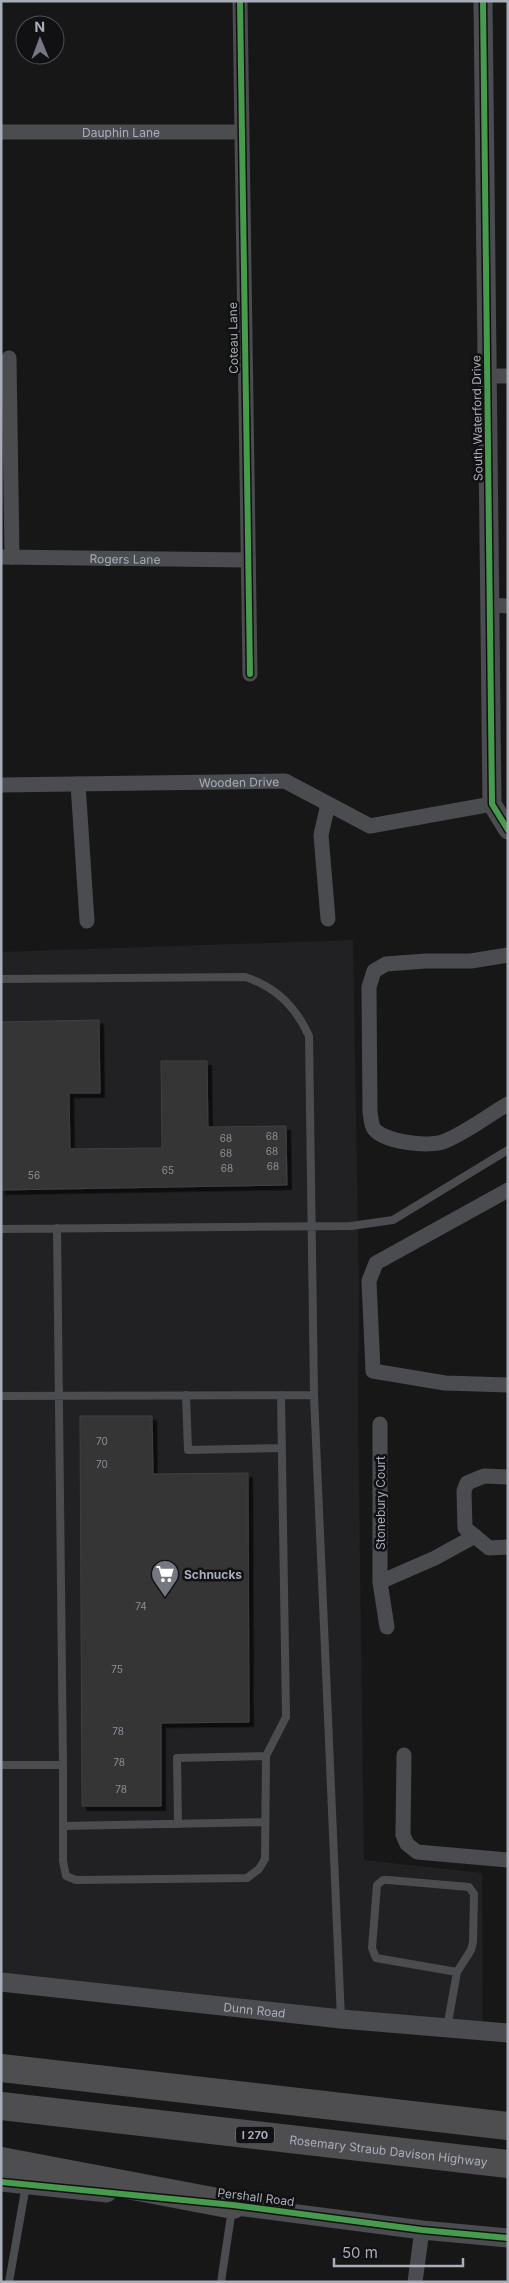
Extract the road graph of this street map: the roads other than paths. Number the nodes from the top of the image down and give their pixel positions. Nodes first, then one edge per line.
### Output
1 (240, 1) edge
2 (483, 1) edge
3 (1, 132) edge
4 (242, 132) junction
5 (9, 358) dead end
6 (487, 376) junction
7 (508, 376) edge
8 (7, 557) edge
9 (248, 560) junction
10 (499, 605) edge
11 (250, 674) dead end
12 (78, 784) junction
13 (1, 785) edge
14 (328, 804) junction
15 (492, 804) junction
16 (508, 830) edge
17 (328, 919) dead end
18 (87, 921) dead end
19 (508, 955) edge
20 (1, 979) edge
21 (508, 1104) edge
22 (508, 1150) edge
23 (508, 1190) edge
24 (313, 1226) junction
25 (57, 1228) junction
26 (1, 1229) edge
27 (508, 1385) edge
28 (59, 1395) junction
29 (186, 1395) junction
30 (281, 1395) junction
31 (314, 1395) junction
32 (1, 1396) edge
33 (380, 1424) dead end
34 (282, 1448) junction
35 (508, 1477) edge
36 (476, 1536) junction
37 (508, 1547) edge
38 (380, 1582) junction
39 (387, 1627) dead end
40 (404, 1755) dead end
41 (266, 1756) junction
42 (1, 1766) edge
43 (63, 1766) junction
44 (265, 1822) junction
45 (178, 1824) junction
46 (63, 1826) junction
47 (508, 1860) edge
48 (458, 1968) junction
49 (1, 1982) edge
50 (341, 2019) junction
51 (447, 2028) junction
52 (508, 2033) edge
53 (1, 2068) edge
54 (1, 2106) edge
55 (508, 2126) edge
56 (1, 2161) edge
57 (508, 2164) edge
58 (1, 2182) edge
59 (26, 2185) junction
60 (233, 2205) junction
61 (422, 2230) junction
62 (508, 2238) edge
63 (9, 2282) edge
64 (221, 2282) edge
65 (415, 2282) edge

1 - 4 street, Coteau Lane
2 - 6 street, South Waterford Drive
3 - 4 street, Dauphin Lane
4 - 9 street, Coteau Lane
5 - 8 street
6 - 7 street
6 - 10 street, South Waterford Drive
8 - 9 street, Rogers Lane
9 - 11 street, Coteau Lane
10 - 15 street, South Waterford Drive
12 - 13 street, Wooden Drive
12 - 14 street, Wooden Drive
12 - 18 street
14 - 15 street, Wooden Drive
14 - 17 street
15 - 16 street
19 - 21 street
20 - 24 lane
22 - 24 lane
23 - 27 street
24 - 25 lane
24 - 31 lane
25 - 26 lane
25 - 28 lane
28 - 29 lane
28 - 32 lane
28 - 43 lane
29 - 30 lane
29 - 34 lane
30 - 31 lane
30 - 34 lane
31 - 50 lane
33 - 38 street, Stonebury Court
34 - 41 lane
35 - 36 street
36 - 37 street
36 - 38 street
38 - 39 street, Stonebury Court
40 - 47 street
41 - 44 lane
41 - 45 lane
42 - 43 lane
43 - 46 lane
44 - 45 lane
44 - 46 lane
45 - 46 lane
48 - 48 lane
48 - 51 lane
49 - 50 street, Dunn Road
50 - 51 street, Dunn Road
51 - 52 street, Dunn Road
53 - 55 highway
54 - 57 highway, Rosemary Straub Davison Highway / I 270
56 - 60 highway
58 - 59 street, Pershall Road
59 - 60 street, Pershall Road
59 - 63 lane
60 - 61 street, Pershall Road
60 - 64 lane
61 - 62 street, Pershall Road
61 - 65 street

